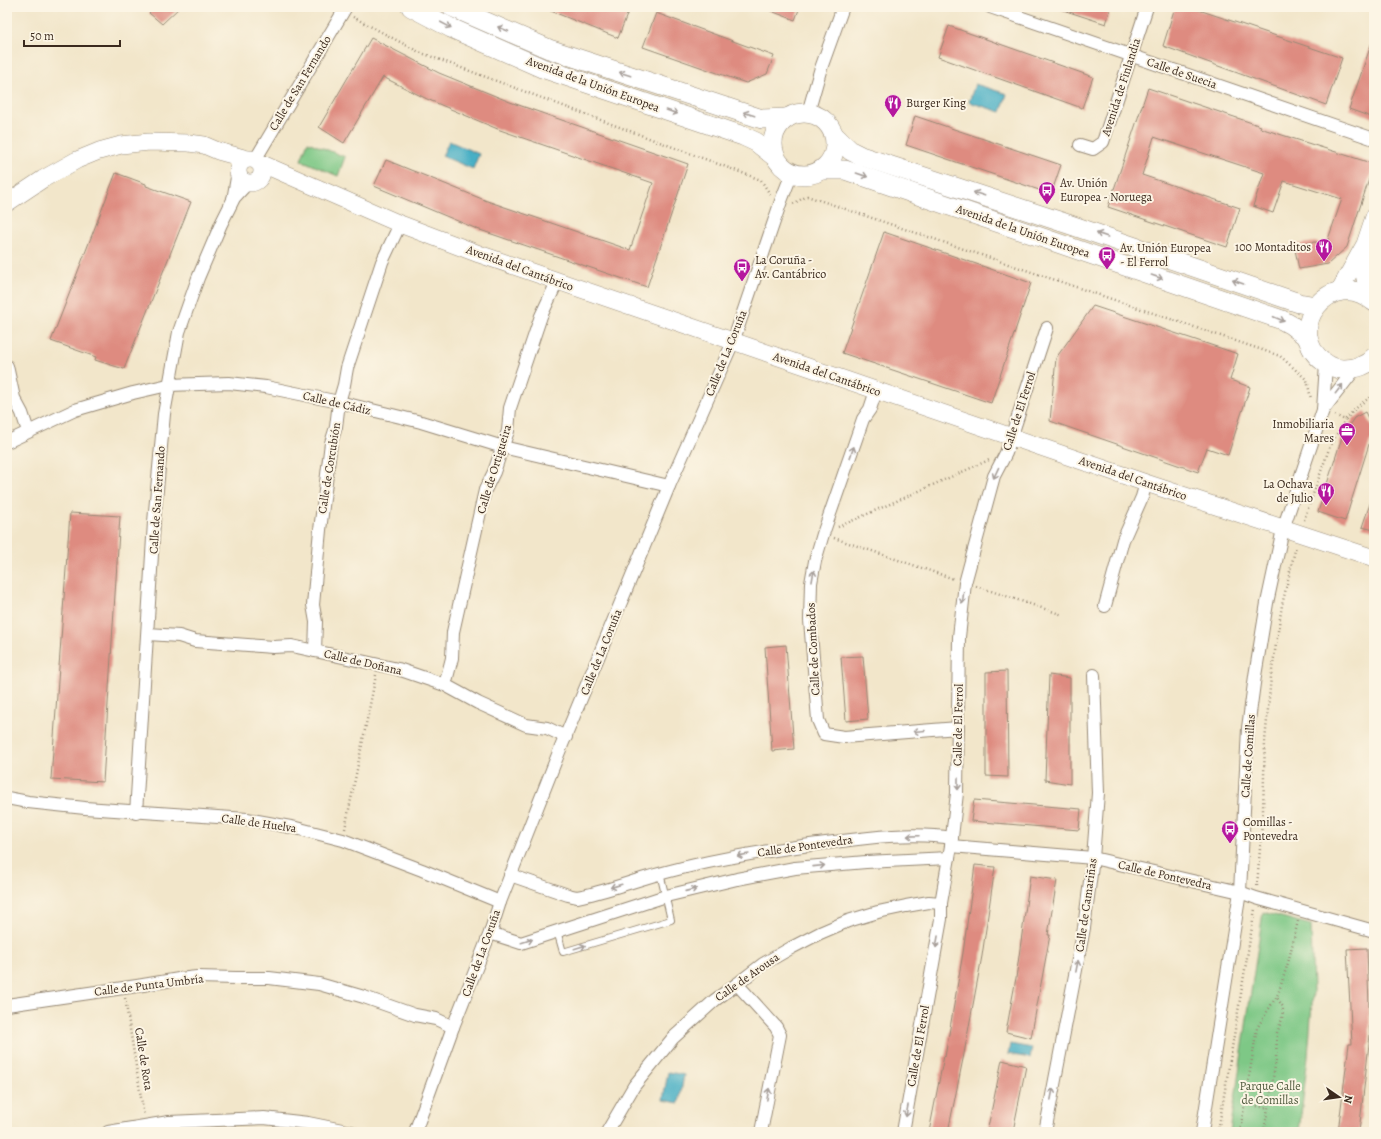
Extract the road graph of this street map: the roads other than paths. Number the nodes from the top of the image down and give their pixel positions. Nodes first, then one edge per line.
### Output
1 (411, 7) edge
2 (452, 7) edge
3 (843, 7) edge
4 (990, 7) edge
5 (1147, 7) edge
6 (345, 9) edge
7 (1131, 55) junction
8 (808, 113) junction
9 (787, 118) junction
10 (835, 136) junction
11 (1374, 140) edge
12 (1080, 145) dead end
13 (775, 157) junction
14 (249, 169) junction
15 (824, 170) junction
16 (792, 174) junction
17 (7, 203) edge
18 (1374, 217) edge
19 (400, 224) junction
20 (1365, 244) junction
21 (557, 282) junction
22 (1339, 291) junction
23 (1371, 300) edge
24 (1316, 306) junction
25 (1047, 328) dead end
26 (1308, 338) junction
27 (733, 342) junction
28 (1369, 362) edge
29 (1326, 364) junction
30 (7, 366) edge
31 (168, 385) junction
32 (876, 391) junction
33 (339, 402) junction
34 (1323, 410) junction
35 (28, 431) junction
36 (7, 442) edge
37 (1008, 445) junction
38 (503, 447) junction
39 (1146, 483) junction
40 (669, 486) junction
41 (1283, 529) junction
42 (1374, 558) edge
43 (1105, 606) dead end
44 (148, 634) junction
45 (315, 651) junction
46 (1094, 675) dead end
47 (445, 686) junction
48 (958, 728) junction
49 (566, 737) junction
50 (7, 798) edge
51 (136, 813) junction
52 (952, 837) junction
53 (949, 858) junction
54 (1093, 858) junction
55 (660, 873) junction
56 (510, 875) junction
57 (1240, 892) junction
58 (666, 896) junction
59 (500, 902) junction
60 (941, 903) junction
61 (557, 931) junction
62 (1374, 931) edge
63 (490, 933) junction
64 (737, 984) junction
65 (7, 1005) edge
66 (453, 1026) junction
67 (108, 1132) edge
68 (352, 1132) edge
69 (415, 1132) edge
70 (607, 1132) edge
71 (761, 1132) edge
72 (903, 1132) edge
73 (1045, 1132) edge
74 (1202, 1132) edge

1 -> 13 main road, Avenida de la Unión Europea
9 -> 2 main road, Avenida de la Unión Europea
3 - 8 street
4 - 7 street, Calle de Suecia
5 - 7 street, Avenida de Finlandia
6 - 14 street, Calle de San Fernando
7 - 11 street, Calle de Suecia
7 - 12 street, Avenida de Finlandia
8 - 9 main road
8 - 10 main road
9 - 13 main road
10 - 15 main road
24 -> 10 main road, Avenida de la Unión Europea
13 - 16 main road
14 - 17 street
14 - 19 street, Avenida del Cantábrico
14 - 31 street, Calle de San Fernando
15 - 16 main road
15 -> 26 main road, Avenida de la Unión Europea
16 - 27 street, Calle de La Coruña
18 - 20 street
19 - 21 street, Avenida del Cantábrico
19 - 33 street, Calle de Corcubión
20 - 22 street
20 - 23 street
21 - 27 street, Avenida del Cantábrico
21 - 38 street, Calle de Ortigueira
22 - 23 main road
22 - 24 main road
24 - 26 main road
25 - 37 street, Calle de El Ferrol
26 - 29 main road
27 - 32 street, Avenida del Cantábrico
27 - 40 street, Calle de La Coruña
28 - 29 main road
34 -> 28 street, Calle de Comillas
29 - 34 street, Calle de Comillas
30 - 35 street
31 - 33 street, Calle de Cádiz
31 - 35 street, Calle de Cádiz
31 - 44 street, Calle de San Fernando
32 - 37 street, Avenida del Cantábrico
48 -> 32 street, Calle de Combados
33 - 38 street, Calle de Cádiz
33 - 45 street, Calle de Corcubión
34 - 41 street, Calle de Comillas
35 - 36 street, Calle de Cádiz
37 - 39 street, Avenida del Cantábrico
37 -> 48 street, Calle de El Ferrol
38 - 40 street, Calle de Cádiz
38 - 47 street, Calle de Ortigueira
39 - 41 street, Avenida del Cantábrico
39 - 43 street
40 - 49 street, Calle de La Coruña
41 - 42 street, Avenida del Cantábrico
41 - 57 street, Calle de Comillas
44 - 45 street, Calle de Doñana
44 - 51 street, Calle de San Fernando
45 - 47 street, Calle de Doñana
46 - 54 street, Calle de Camariñas
47 - 49 street, Calle de Doñana
48 -> 52 street, Calle de El Ferrol
49 - 56 street, Calle de La Coruña
50 - 51 street, Calle de Huelva
51 - 59 street, Calle de Huelva
52 - 53 street, Calle de El Ferrol
52 - 54 street, Calle de Pontevedra
52 -> 55 street, Calle de Pontevedra
58 -> 53 street, Calle de Pontevedra
53 - 60 street, Calle de El Ferrol
54 - 57 street, Calle de Pontevedra
73 -> 54 street, Calle de Camariñas
55 -> 56 street, Calle de Pontevedra
55 - 58 lane
56 - 59 street, Calle de La Coruña
57 - 62 street, Calle de Pontevedra
57 - 74 street, Calle de Comillas
58 - 61 street, Calle de Pontevedra
61 -> 58 lane
59 - 63 street, Calle de La Coruña
60 - 64 street, Calle de Arousa
60 -> 72 street, Calle de El Ferrol
63 -> 61 street, Calle de Pontevedra
63 - 66 street, Calle de La Coruña
64 - 70 street, Calle de Arousa
71 -> 64 street
65 - 66 street, Calle de Punta Umbría
66 - 69 street, Calle de La Coruña
67 - 68 street

